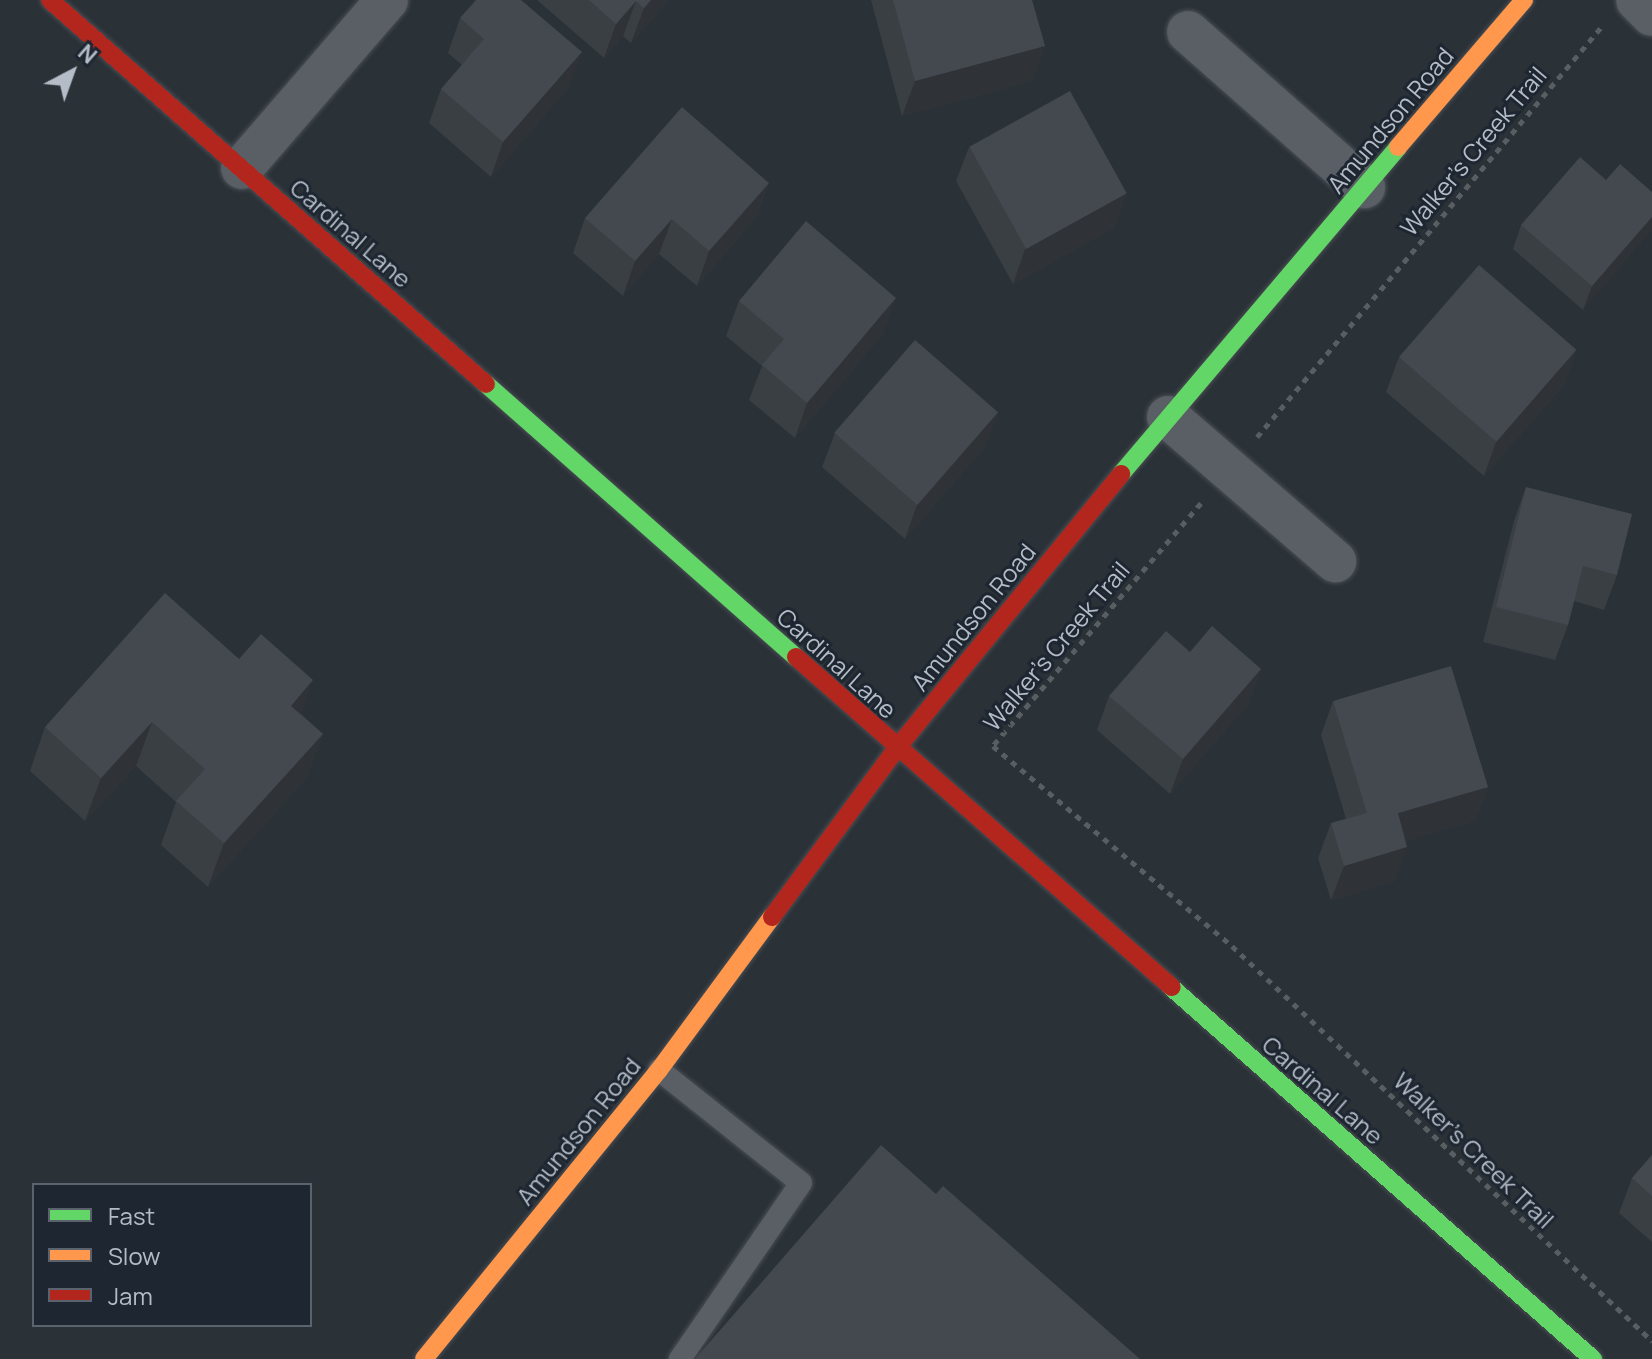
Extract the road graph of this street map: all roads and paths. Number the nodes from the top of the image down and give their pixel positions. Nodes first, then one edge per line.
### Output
1 (50, 0) edge
2 (387, 0) edge
3 (1524, 0) edge
4 (1634, 9) edge
5 (1188, 32) dead end
6 (242, 168) junction
7 (1364, 187) junction
8 (1168, 417) junction
9 (1229, 470) junction
10 (1335, 561) dead end
11 (897, 748) junction
12 (659, 1070) junction
13 (1652, 1341) edge
14 (424, 1359) edge
15 (680, 1359) edge
16 (1593, 1359) edge

1 - 6 street, Cardinal Lane
2 - 6 street
3 - 7 street, Amundson Road
4 - 9 path, Walker's Creek Trail
5 - 7 street
6 - 11 street, Cardinal Lane
7 - 8 street, Amundson Road
8 - 9 street
8 - 11 street, Amundson Road
9 - 10 street
9 - 13 path, Walker's Creek Trail
11 - 12 street, Amundson Road
11 - 16 street, Cardinal Lane
12 - 14 street, Amundson Road
12 - 15 lane

